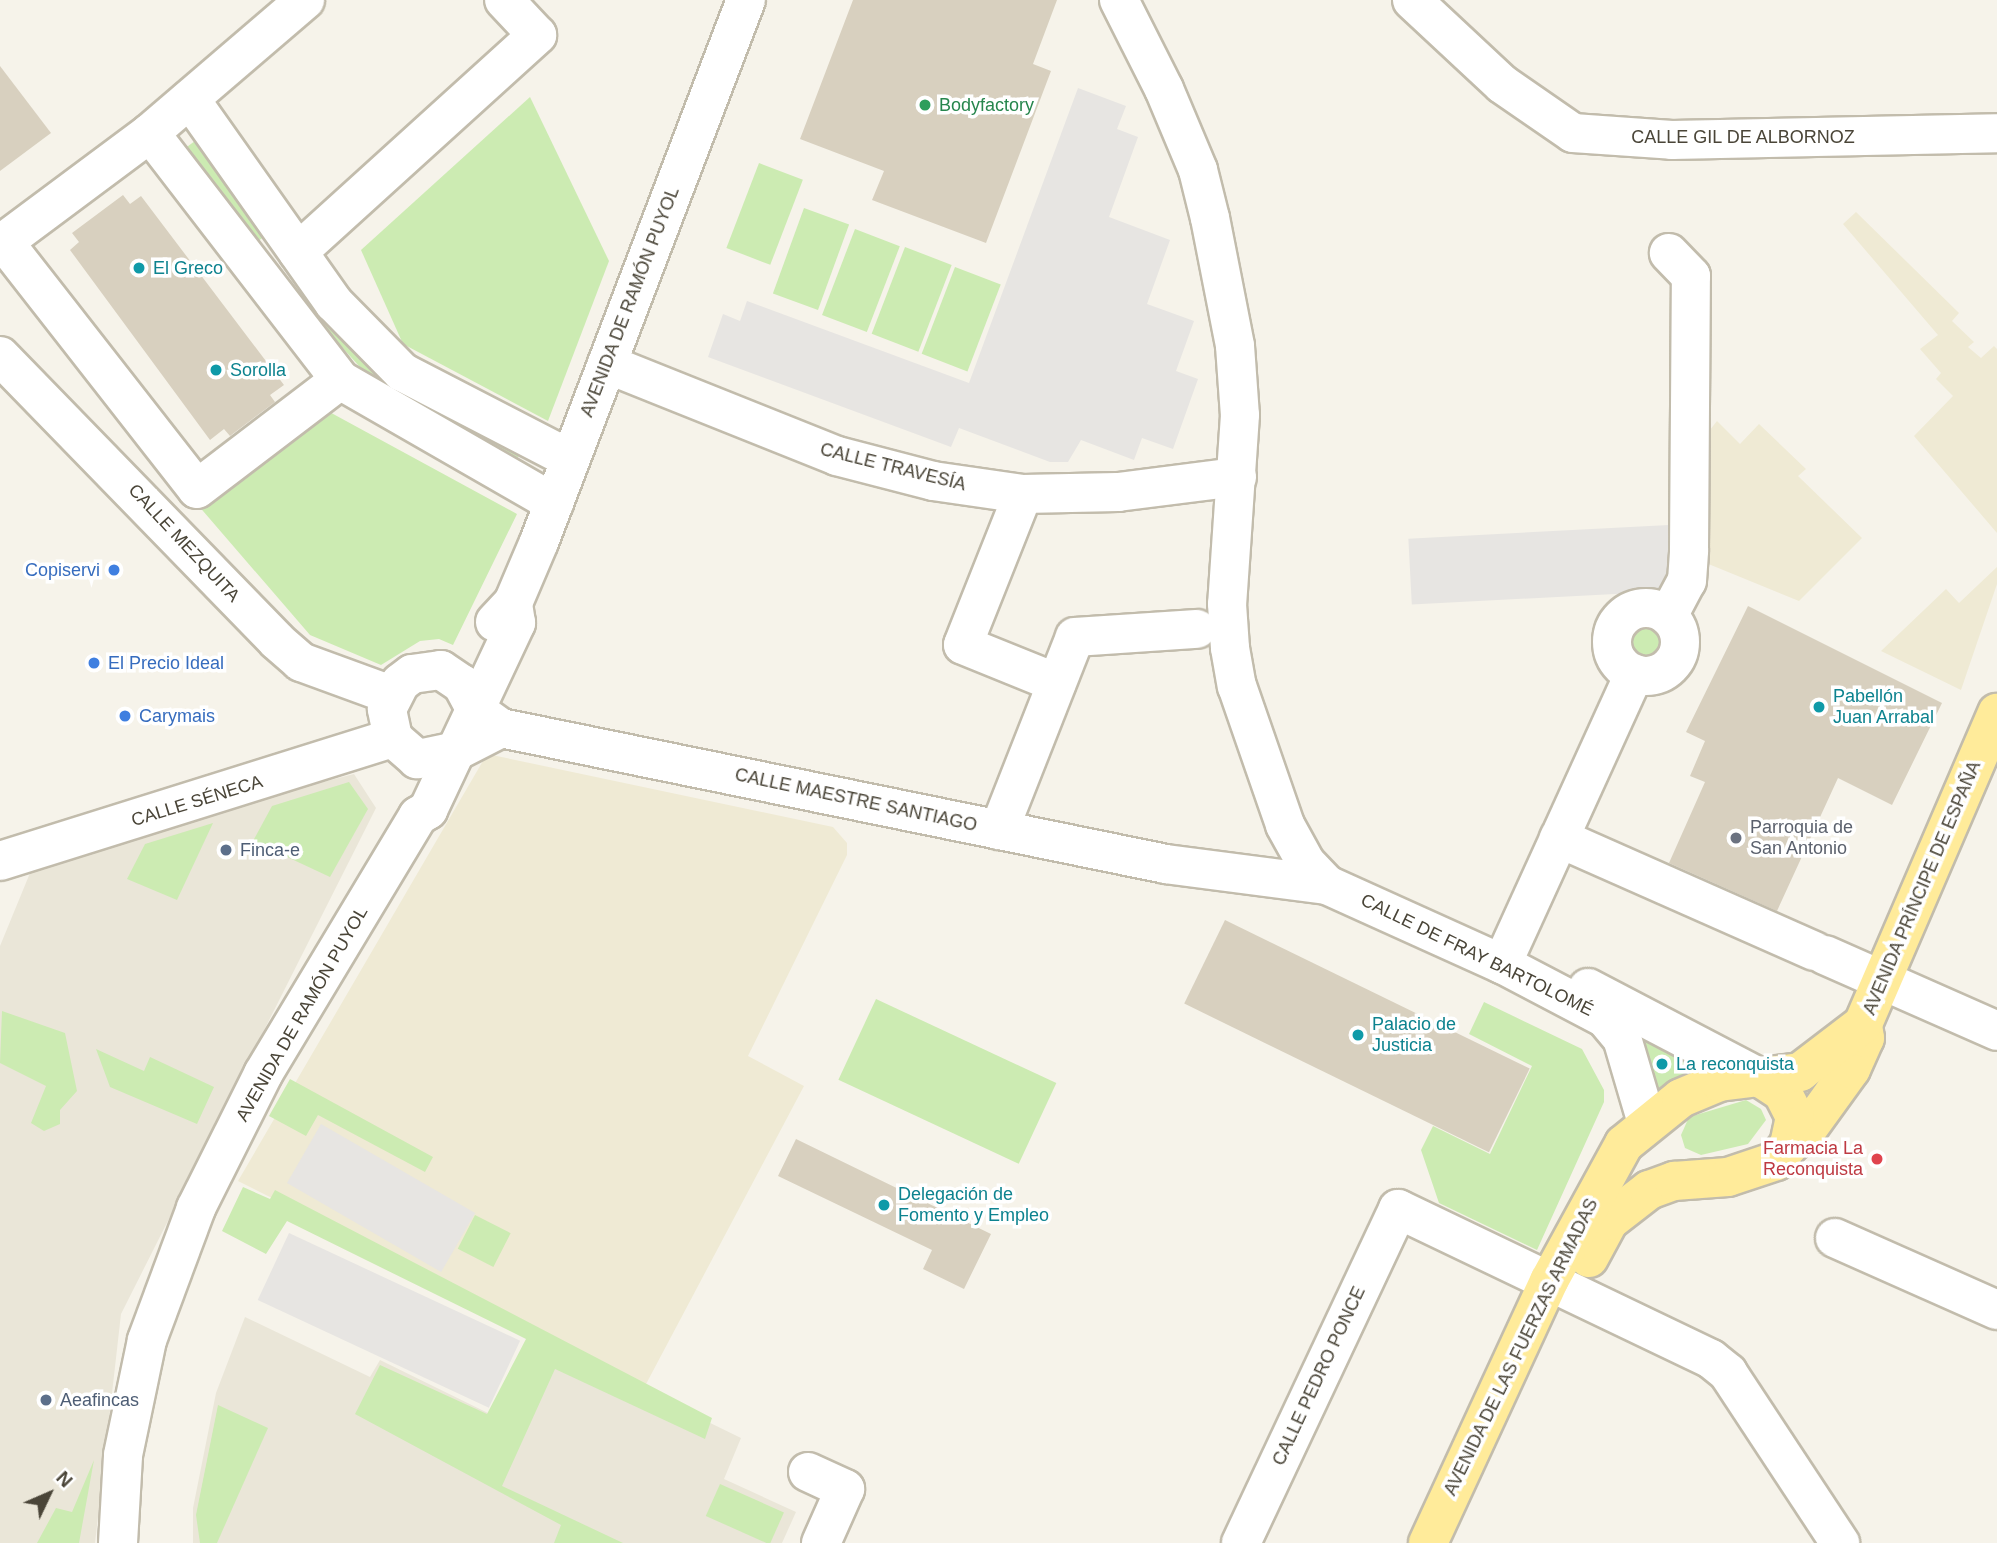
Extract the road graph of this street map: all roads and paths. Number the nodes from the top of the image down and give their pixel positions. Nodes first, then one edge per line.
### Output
1 (305, 0) edge
2 (504, 0) edge
3 (746, 0) edge
4 (1119, 0) edge
5 (1412, 0) edge
6 (190, 99) junction
7 (150, 133) junction
8 (1997, 133) edge
9 (298, 252) junction
10 (1669, 253) dead end
11 (0, 356) edge
12 (607, 364) junction
13 (340, 380) junction
14 (570, 459) junction
15 (1237, 477) junction
16 (1023, 494) junction
17 (554, 503) junction
18 (1668, 616) junction
19 (1197, 629) dead end
20 (1634, 674) junction
21 (1056, 683) junction
22 (391, 695) junction
23 (470, 698) junction
24 (1997, 713) edge
25 (393, 738) junction
26 (441, 755) junction
27 (1273, 788) junction
28 (999, 830) junction
29 (1559, 838) junction
30 (0, 861) edge
31 (0, 879) edge
32 (1327, 885) junction
33 (0, 894) edge
34 (1505, 956) junction
35 (1882, 980) junction
36 (1863, 1024) junction
37 (1997, 1031) edge
38 (1762, 1079) junction
39 (1636, 1120) junction
40 (1789, 1145) junction
41 (1699, 1180) junction
42 (1835, 1238) dead end
43 (1561, 1286) junction
44 (1997, 1310) edge
45 (808, 1472) dead end
46 (119, 1543) edge
47 (821, 1543) edge
48 (1241, 1543) edge
49 (1428, 1543) edge
50 (1455, 1543) edge
51 (1840, 1543) edge

1 - 6 street
2 - 9 street
3 - 12 street, AVENIDA DE RAMÓN PUYOL
4 - 15 street, CALLE DE FRAY BARTOLOMÉ
5 - 8 street, CALLE GIL DE ALBORNOZ
6 - 7 street
6 - 9 street
7 - 13 street
7 - 13 street
9 - 14 street
10 - 18 street
11 - 22 street, CALLE MEZQUITA
12 - 14 street, AVENIDA DE RAMÓN PUYOL
12 - 16 street, CALLE TRAVESÍA
13 - 17 street
14 - 17 street, AVENIDA DE RAMÓN PUYOL
15 - 16 street, CALLE TRAVESÍA
15 - 27 street, CALLE DE FRAY BARTOLOMÉ
16 - 21 street
17 - 23 street, AVENIDA DE RAMÓN PUYOL
18 - 20 street
18 - 20 street
19 - 21 street
20 - 29 street, CALLE DE FRAY BARTOLOMÉ
21 - 28 street
22 - 23 street
22 - 25 street
23 - 26 street, AVENIDA DE RAMÓN PUYOL
23 - 28 street, CALLE MAESTRE SANTIAGO
24 - 35 main road, AVENIDA PRÍNCIPE DE ESPAÑA
25 - 26 street
25 - 30 street, CALLE SÉNECA
26 - 46 street, AVENIDA DE RAMÓN PUYOL
27 - 32 street, CALLE DE FRAY BARTOLOMÉ
27 - 34 street, CALLE DE FRAY BARTOLOMÉ
28 - 32 street, CALLE MAESTRE SANTIAGO
29 - 34 street, CALLE DE FRAY BARTOLOMÉ
29 - 35 street
31 - 33 street
32 - 34 street, CALLE DE FRAY BARTOLOMÉ
34 - 38 street, CALLE DE FRAY BARTOLOMÉ
34 - 39 street, CALLE DE FRAY BARTOLOMÉ
35 - 36 main road, AVENIDA PRÍNCIPE DE ESPAÑA
35 - 37 street
36 - 38 main road
36 - 40 main road, AVENIDA DE LAS FUERZAS ARMADAS
38 - 39 main road
38 - 40 main road
39 - 41 main road
39 - 43 main road, AVENIDA DE LAS FUERZAS ARMADAS
40 - 41 main road, AVENIDA DE LAS FUERZAS ARMADAS
41 - 43 main road, AVENIDA DE LAS FUERZAS ARMADAS
42 - 44 street
43 - 48 street, CALLE PEDRO PONCE
43 - 49 main road, AVENIDA DE LAS FUERZAS ARMADAS
43 - 50 main road, AVENIDA DE LAS FUERZAS ARMADAS
43 - 51 street
45 - 47 street

